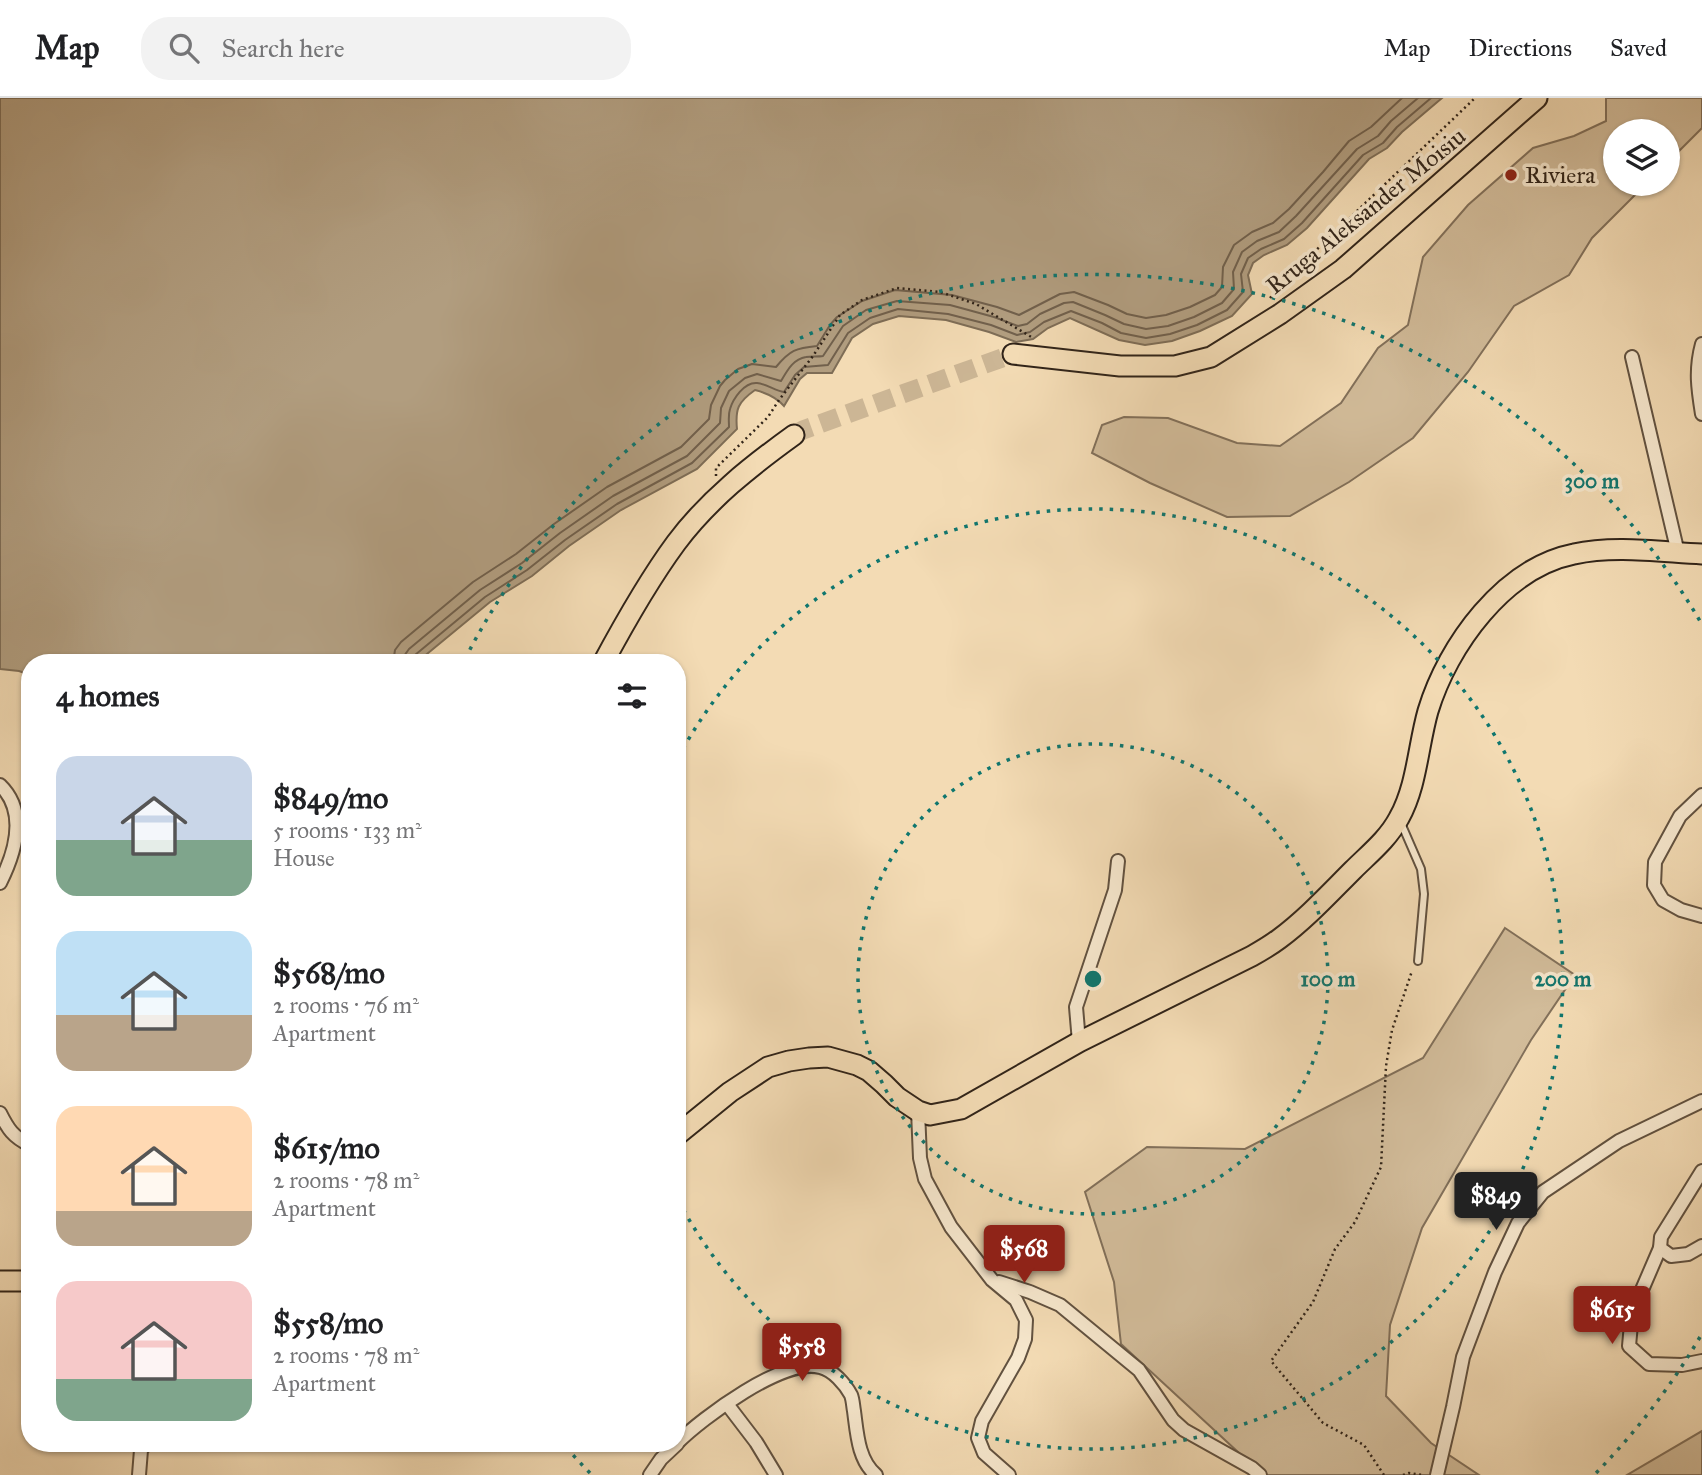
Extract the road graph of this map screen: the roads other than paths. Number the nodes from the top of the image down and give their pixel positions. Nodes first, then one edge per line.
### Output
1 (1537, 98) edge
2 (1702, 344) edge
3 (1013, 354) tunnel mouth
4 (1632, 357) dead end
5 (1702, 414) edge
6 (794, 435) tunnel mouth
7 (1678, 553) junction
8 (1702, 554) edge
9 (608, 654) edge
10 (0, 785) edge
11 (1702, 795) edge
12 (1399, 818) junction
13 (1118, 861) dead end
14 (0, 883) edge
15 (1702, 916) edge
16 (1418, 961) dead end
17 (1079, 1042) junction
18 (1702, 1101) edge
19 (918, 1111) junction
20 (0, 1113) edge
21 (686, 1128) edge
22 (21, 1140) edge
23 (1702, 1171) edge
24 (1702, 1246) edge
25 (1660, 1248) junction
26 (992, 1280) junction
27 (0, 1281) edge
28 (21, 1281) edge
29 (1702, 1361) edge
30 (727, 1404) junction
31 (686, 1435) edge
32 (141, 1452) edge
33 (668, 1452) edge
34 (139, 1475) edge
35 (650, 1475) edge
36 (776, 1475) edge
37 (876, 1475) edge
38 (1009, 1475) edge
39 (1260, 1475) edge
40 (1437, 1475) edge

1 - 3 main road, Rruga Aleksander Moisiu
2 - 5 street
4 - 7 street
6 - 9 main road
7 - 8 main road
7 - 12 main road
10 - 14 street
11 - 15 street
12 - 16 lane
12 - 17 main road
13 - 17 street
17 - 19 main road
18 - 40 street
19 - 21 main road
19 - 26 street
20 - 22 street
23 - 25 street
24 - 25 street
25 - 29 street
26 - 38 street
26 - 39 street
27 - 28 main road
30 - 31 street
30 - 36 street
30 - 37 street
32 - 34 street
33 - 35 street

